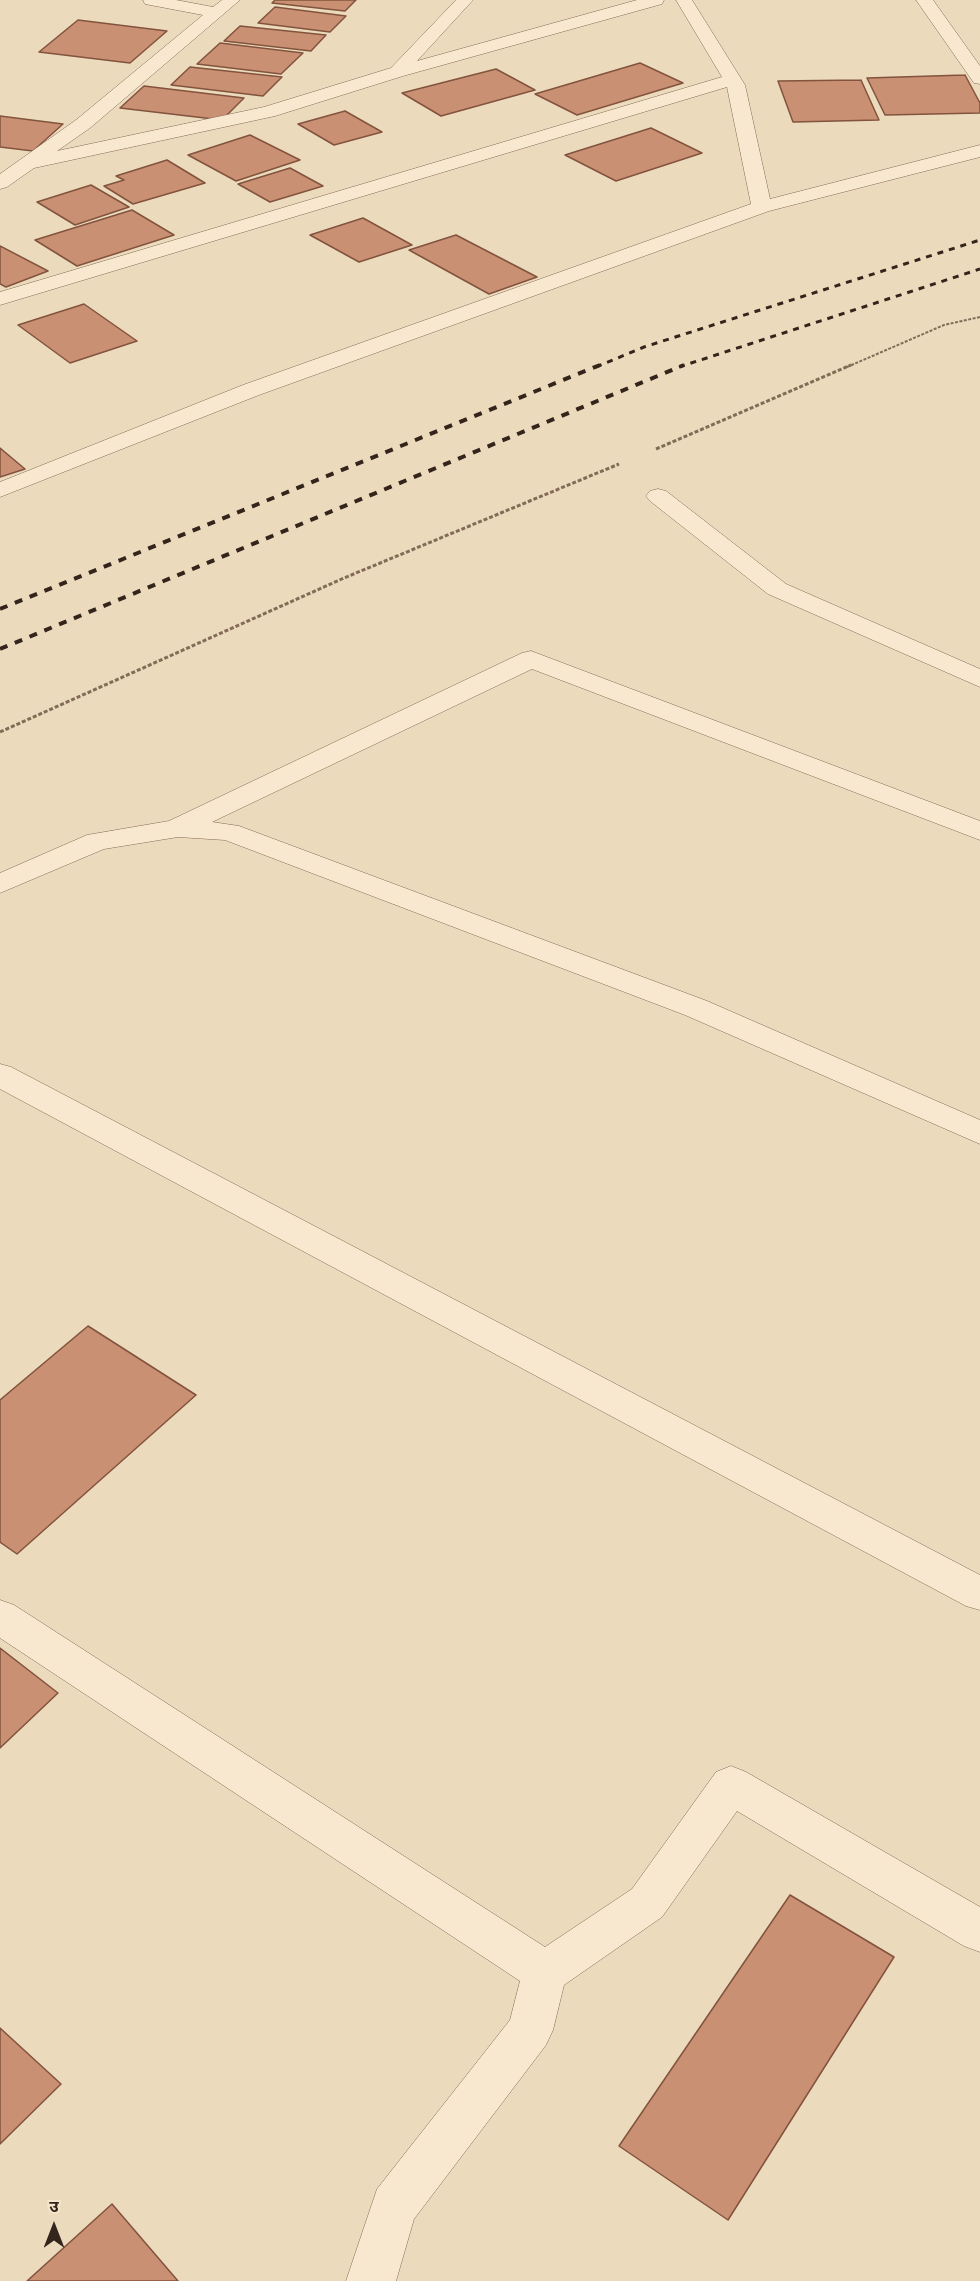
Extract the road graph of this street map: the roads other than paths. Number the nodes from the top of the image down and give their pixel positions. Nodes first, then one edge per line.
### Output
1 (151, 0) edge
2 (232, 0) edge
3 (465, 0) edge
4 (656, 0) edge
5 (684, 0) edge
6 (924, 0) edge
7 (216, 13) junction
8 (397, 72) junction
9 (980, 79) edge
10 (733, 80) junction
11 (980, 151) edge
12 (29, 163) junction
13 (0, 183) edge
14 (762, 207) junction
15 (0, 299) edge
16 (0, 490) edge
17 (658, 496) dead end
18 (980, 680) edge
19 (178, 828) junction
20 (980, 831) edge
21 (0, 884) edge
22 (0, 1075) edge
23 (980, 1133) edge
24 (980, 1594) edge
25 (0, 1617) edge
26 (980, 1931) edge
27 (545, 1972) junction
28 (371, 2281) edge

1 - 7 street
2 - 7 street
3 - 8 street
4 - 8 street
5 - 10 street
6 - 9 street
7 - 12 street
8 - 12 street
10 - 14 street
10 - 15 street
11 - 14 street
12 - 13 street
14 - 16 street
17 - 18 street
19 - 20 street
19 - 21 street
19 - 23 street
22 - 24 street
25 - 27 street
26 - 27 street
27 - 28 street

